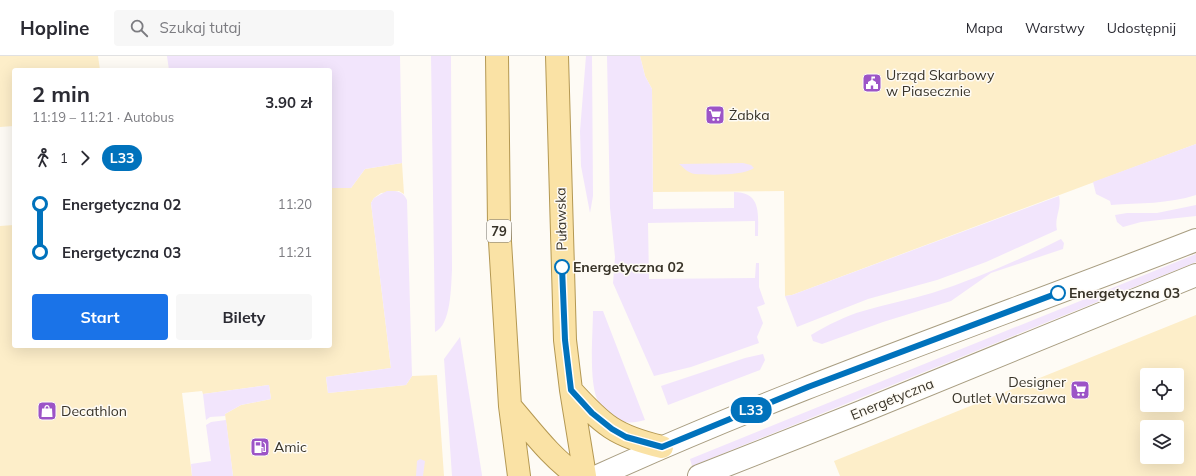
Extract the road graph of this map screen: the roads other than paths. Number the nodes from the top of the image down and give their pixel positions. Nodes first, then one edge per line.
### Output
1 (497, 56) edge
2 (557, 56) edge
3 (1196, 240) edge
4 (1196, 276) edge
5 (571, 390) junction
6 (510, 406) junction
7 (662, 447) junction
8 (519, 476) edge
9 (578, 476) edge
10 (586, 476) edge
11 (598, 476) edge
12 (699, 476) edge

1 - 6 main road, 79
2 - 5 main road, Puławska
3 - 7 street
4 - 12 street, Energetyczna
5 - 7 main road
5 - 10 main road, Puławska
6 - 8 main road, 79
6 - 9 main road
7 - 11 street

